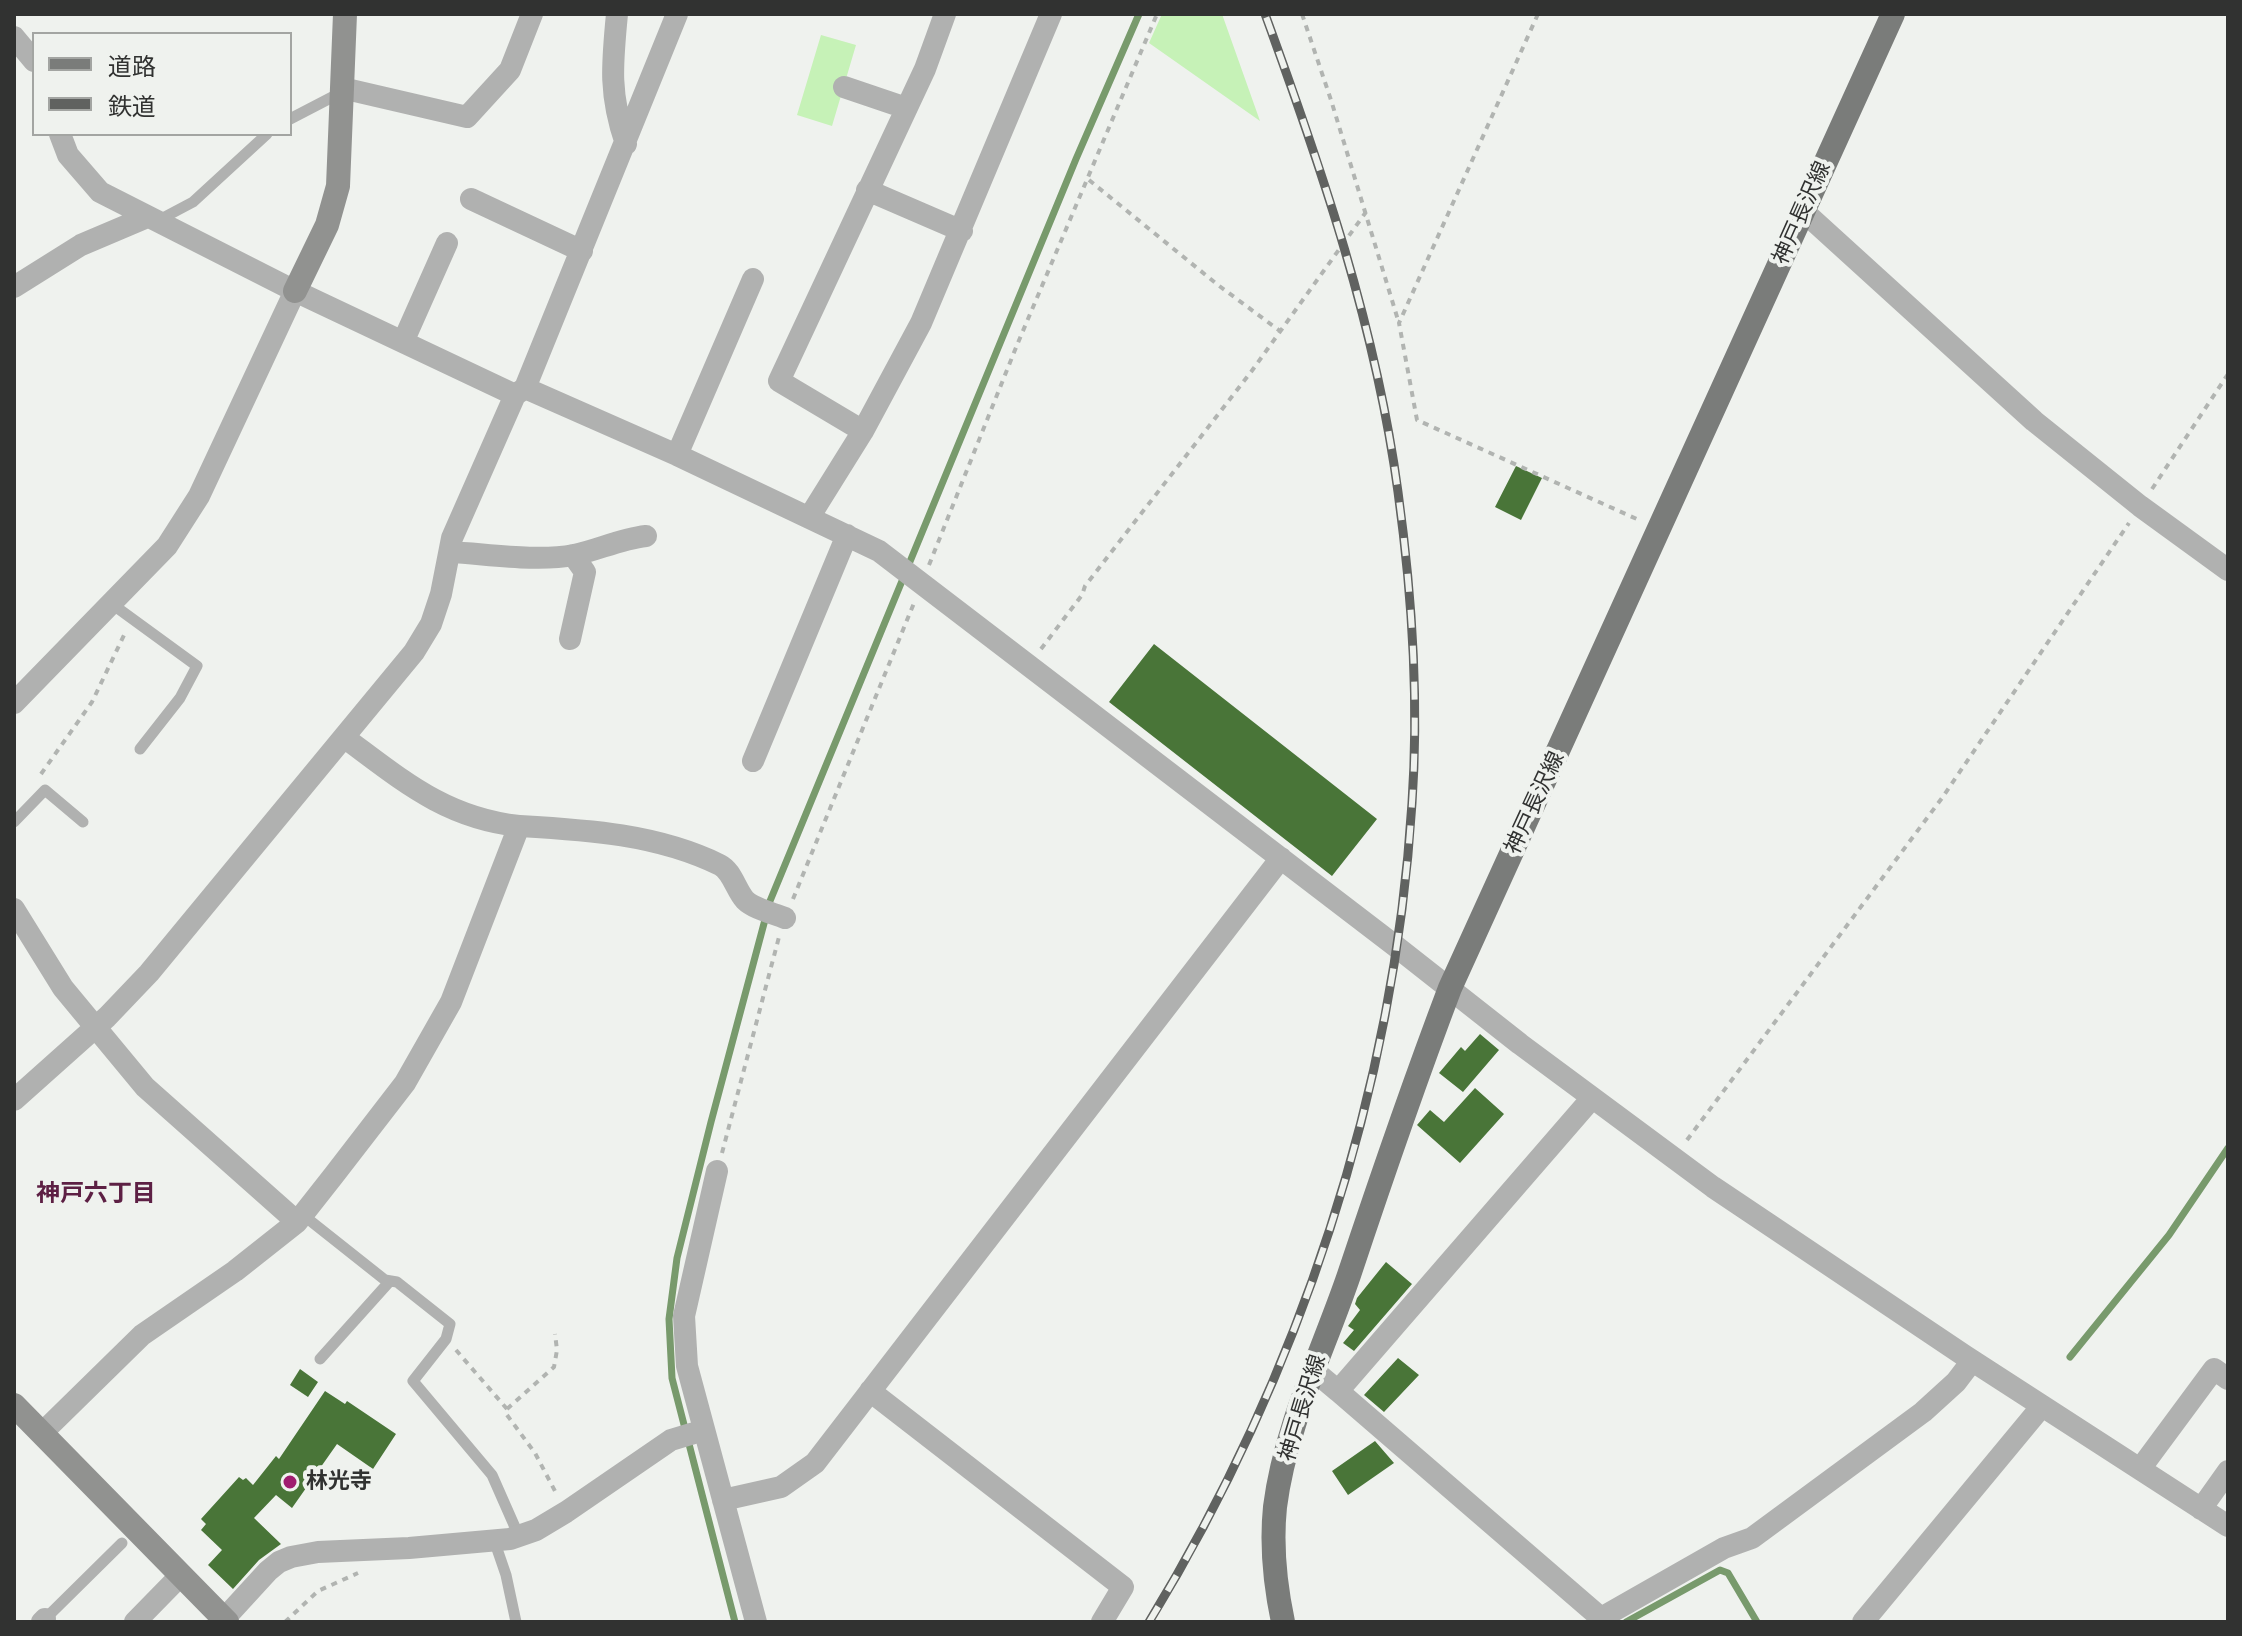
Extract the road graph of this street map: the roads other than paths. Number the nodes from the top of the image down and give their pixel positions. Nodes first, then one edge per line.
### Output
1 (345, 14) edge
2 (532, 14) edge
3 (617, 14) edge
4 (677, 14) edge
5 (945, 14) edge
6 (1051, 14) edge
7 (1893, 14) edge
8 (14, 37) edge
9 (32, 59) edge
10 (844, 87) dead end
11 (342, 90) junction
12 (906, 108) junction
13 (292, 118) edge
14 (61, 136) edge
15 (265, 136) edge
16 (626, 144) junction
17 (867, 190) junction
18 (471, 199) dead end
19 (1803, 211) junction
20 (151, 219) junction
21 (962, 231) junction
22 (447, 243) dead end
23 (582, 251) junction
24 (753, 279) dead end
25 (14, 287) edge
26 (295, 291) junction
27 (403, 342) junction
28 (520, 392) junction
29 (863, 431) junction
30 (677, 455) junction
31 (810, 516) junction
32 (847, 535) junction
33 (646, 536) dead end
34 (450, 552) junction
35 (573, 555) junction
36 (2228, 570) edge
37 (112, 604) junction
38 (570, 639) dead end
39 (14, 703) edge
40 (345, 738) junction
41 (140, 749) dead end
42 (753, 761) dead end
43 (14, 822) edge
44 (83, 822) dead end
45 (519, 826) junction
46 (1281, 858) junction
47 (14, 909) edge
48 (785, 918) road end
49 (1450, 988) junction
50 (95, 1026) junction
51 (1592, 1098) junction
52 (14, 1100) edge
53 (717, 1171) road end
54 (300, 1218) junction
55 (390, 1281) junction
56 (320, 1359) dead end
57 (1972, 1361) junction
58 (1313, 1370) junction
59 (2228, 1379) edge
60 (870, 1391) junction
61 (1338, 1391) junction
62 (14, 1405) edge
63 (2042, 1406) junction
64 (702, 1431) junction
65 (42, 1433) junction
66 (2140, 1469) junction
67 (2228, 1471) edge
68 (723, 1500) junction
69 (2201, 1509) junction
70 (2228, 1526) edge
71 (518, 1534) junction
72 (494, 1540) junction
73 (122, 1543) dead end
74 (181, 1575) junction
75 (43, 1620) edge
76 (226, 1620) edge
77 (1603, 1620) edge
78 (135, 1622) edge
79 (516, 1622) edge
80 (756, 1622) edge
81 (1102, 1622) edge
82 (1283, 1622) edge
83 (1863, 1622) edge

1 - 11 street
2 - 11 street
3 - 16 street
4 - 16 street
5 - 12 street
6 - 21 street
7 - 19 main road, 神戸長沢線
8 - 9 street
10 - 12 street
11 - 13 lane
11 - 26 street
12 - 17 street
14 - 20 street
15 - 20 lane
16 - 23 street
17 - 21 street
17 - 29 street
18 - 23 street
19 - 36 street
19 - 49 main road, 神戸長沢線
20 - 25 street
20 - 26 street
21 - 29 street
22 - 27 street
23 - 28 street
24 - 30 street
26 - 27 street
26 - 37 street
27 - 28 street
28 - 30 street
28 - 34 street
29 - 31 street
30 - 31 street
31 - 32 street
32 - 42 street
32 - 46 street
33 - 35 street
34 - 35 street
34 - 40 street
35 - 38 street
37 - 39 street
37 - 41 lane
40 - 45 street
40 - 50 street
43 - 44 lane
45 - 48 street
45 - 54 street
46 - 49 street
46 - 60 street
47 - 50 street
49 - 51 street
49 - 58 main road, 神戸長沢線
50 - 52 street
50 - 54 street
51 - 57 street
51 - 61 street
53 - 64 street
54 - 55 lane
54 - 65 street
55 - 56 lane
55 - 71 lane
57 - 63 street
57 - 77 street
58 - 61 street
58 - 82 main road, 神戸長沢線
59 - 66 street
60 - 68 street
60 - 81 street
61 - 77 street
62 - 65 street
63 - 66 street
63 - 83 street
64 - 68 street
64 - 71 street
65 - 74 street
66 - 69 street
67 - 69 street
68 - 80 street
69 - 70 street
71 - 72 street
72 - 76 street
72 - 79 lane
73 - 75 lane
74 - 76 street
74 - 78 street

